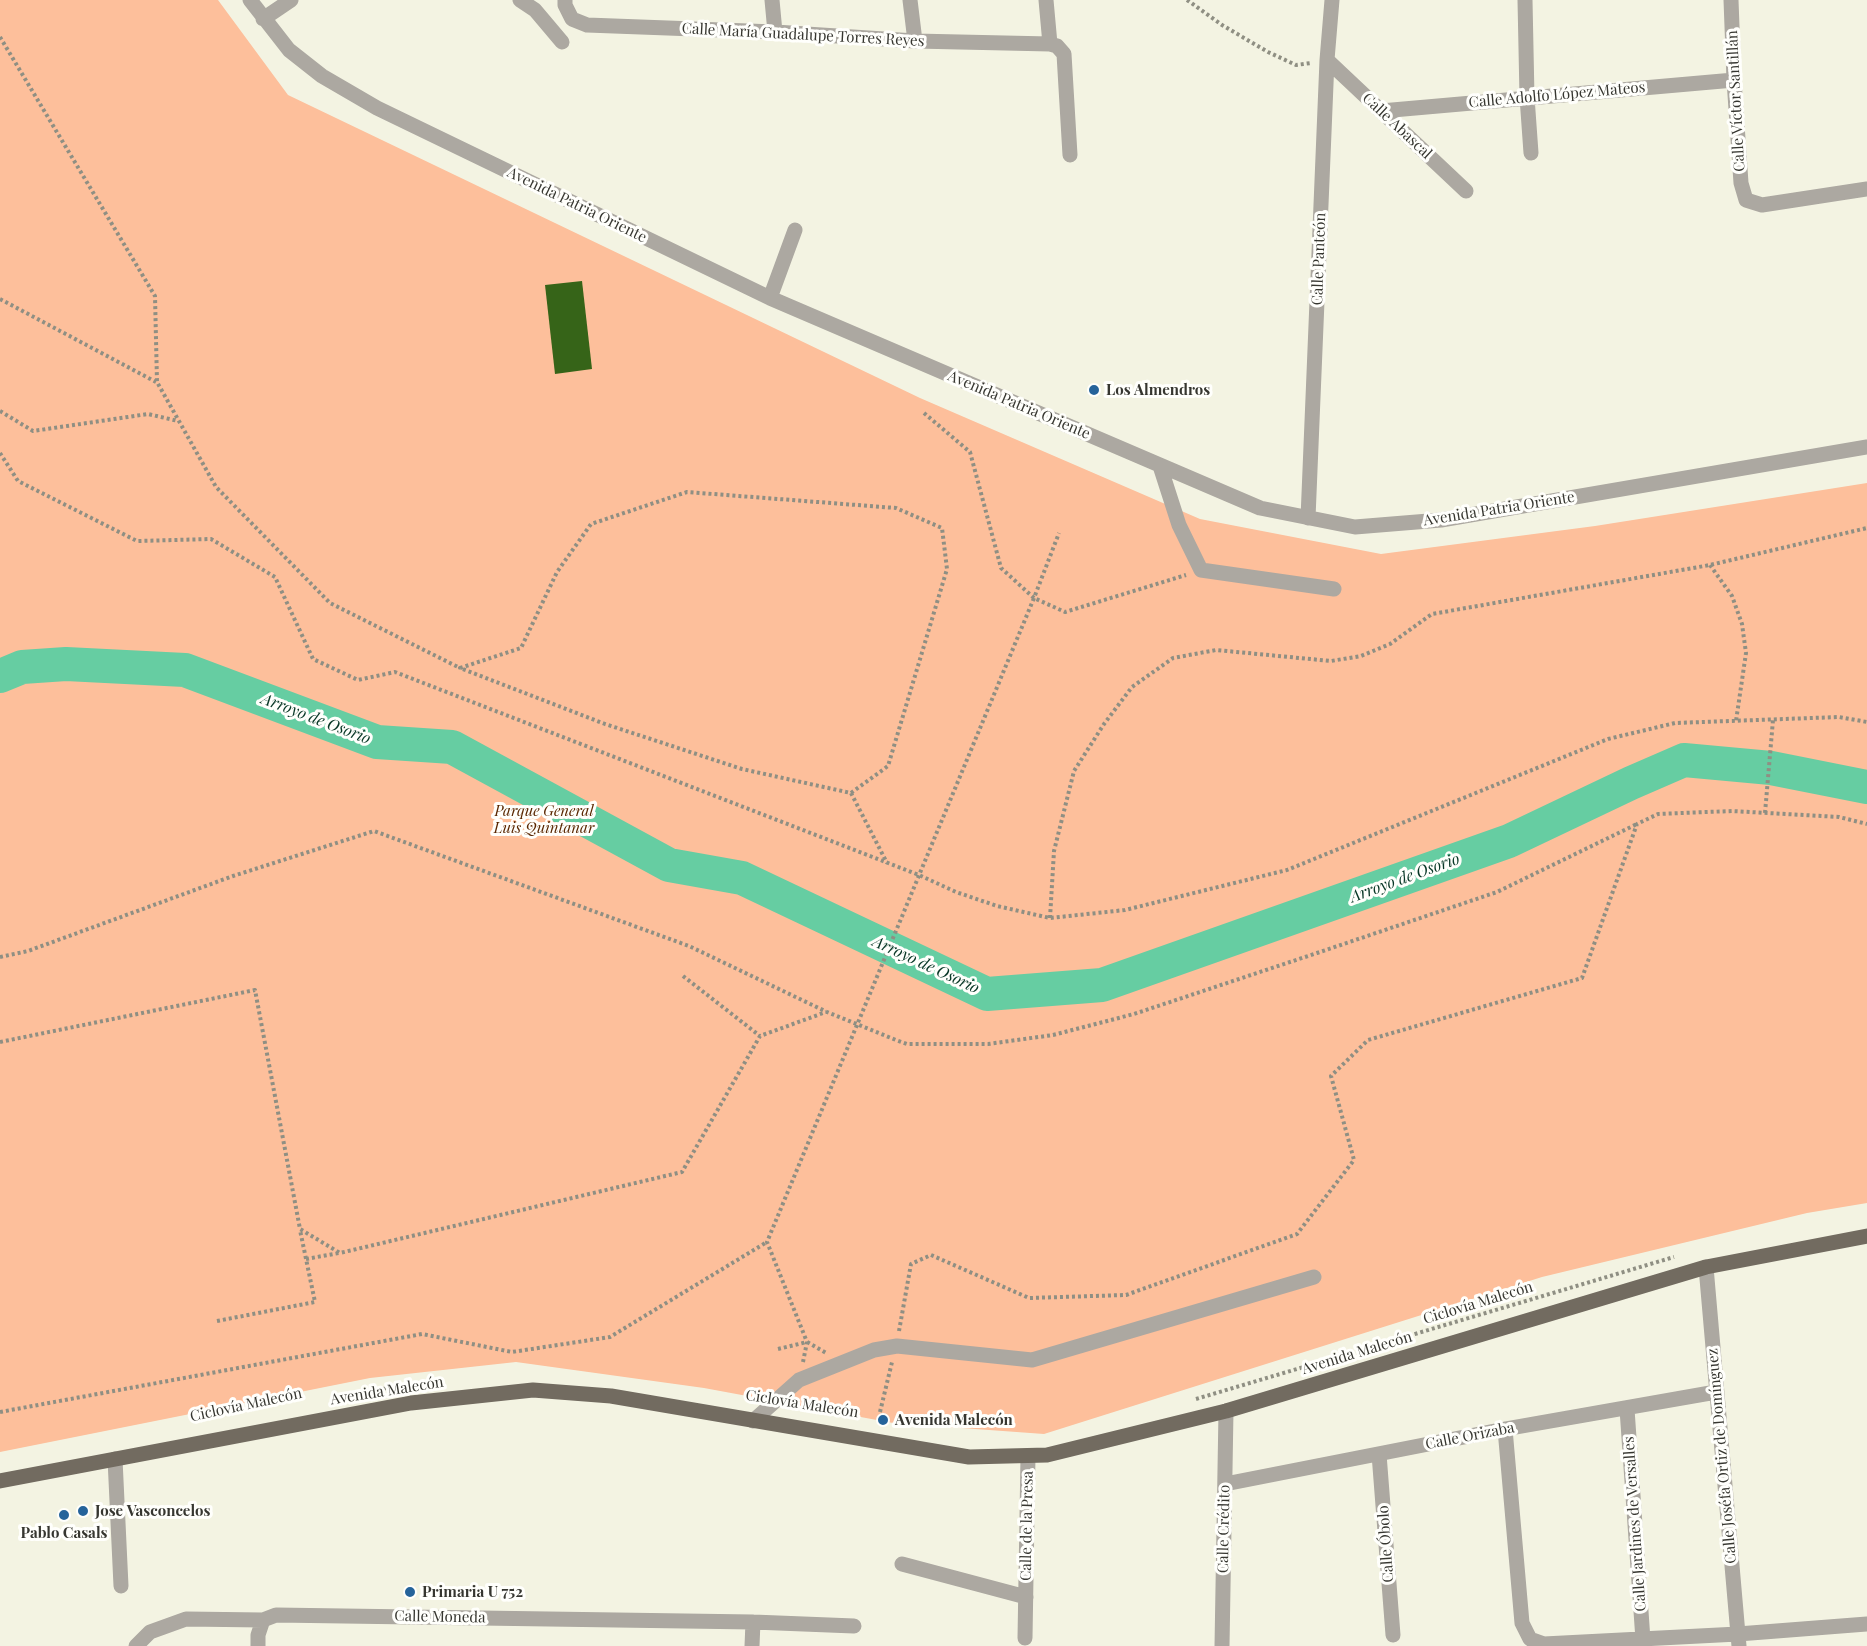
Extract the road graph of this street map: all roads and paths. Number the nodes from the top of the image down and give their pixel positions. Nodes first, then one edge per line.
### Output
1 (250, 0) edge
2 (291, 0) edge
3 (520, 0) edge
4 (772, 0) edge
5 (910, 0) edge
6 (1046, 0) edge
7 (1186, 0) edge
8 (1332, 0) edge
9 (1526, 0) edge
10 (1731, 0) edge
11 (565, 3) edge
12 (263, 19) junction
13 (775, 32) junction
14 (0, 37) edge
15 (915, 41) junction
16 (562, 42) dead end
17 (1050, 44) junction
18 (1327, 60) junction
19 (1734, 80) junction
20 (1527, 97) junction
21 (1381, 111) junction
22 (1531, 153) dead end
23 (1070, 155) dead end
24 (1867, 189) edge
25 (1466, 191) dead end
26 (795, 230) dead end
27 (770, 298) junction
28 (0, 299) edge
29 (157, 382) junction
30 (0, 411) edge
31 (924, 413) dead end
32 (179, 421) junction
33 (1867, 447) edge
34 (0, 453) edge
35 (1160, 466) junction
36 (1308, 518) junction
37 (1867, 528) edge
38 (1059, 533) dead end
39 (1710, 565) junction
40 (1201, 570) junction
41 (1334, 590) dead end
42 (1034, 598) junction
43 (460, 668) junction
44 (1773, 720) junction
45 (1736, 721) junction
46 (1867, 722) edge
47 (851, 793) junction
48 (1765, 813) junction
49 (1637, 824) junction
50 (1867, 824) edge
51 (887, 863) junction
52 (919, 875) junction
53 (1050, 918) junction
54 (0, 957) edge
55 (683, 976) dead end
56 (827, 1012) junction
57 (858, 1023) junction
58 (760, 1036) junction
59 (0, 1042) edge
60 (300, 1229) junction
61 (1867, 1236) edge
62 (767, 1242) junction
63 (340, 1253) junction
64 (1678, 1256) dead end
65 (306, 1260) junction
66 (1706, 1267) junction
67 (1314, 1277) dead end
68 (217, 1321) dead end
69 (897, 1346) junction
70 (778, 1349) dead end
71 (404, 1385) dead end
72 (370, 1391) dead end
73 (1716, 1392) junction
74 (1190, 1400) dead end
75 (1627, 1409) junction
76 (1227, 1411) junction
77 (0, 1412) edge
78 (880, 1412) dead end
79 (753, 1421) junction
80 (1505, 1429) junction
81 (1379, 1454) junction
82 (1028, 1456) junction
83 (115, 1459) junction
84 (0, 1480) edge
85 (1225, 1484) junction
86 (902, 1564) dead end
87 (121, 1586) dead end
88 (1026, 1597) junction
89 (263, 1620) junction
90 (753, 1622) junction
91 (1867, 1624) edge
92 (854, 1626) dead end
93 (1393, 1635) dead end
94 (1025, 1638) dead end
95 (1643, 1640) junction
96 (1739, 1640) edge
97 (136, 1646) edge
98 (258, 1646) edge
99 (752, 1646) edge
100 (1222, 1646) edge

1 - 12 street, Avenida Patria Oriente
2 - 12 street
3 - 16 street
4 - 13 street
5 - 15 street
6 - 17 street
7 - 18 path
8 - 18 street, Calle Panteón
9 - 20 street
10 - 19 street, Calle Víctor Santillán
11 - 13 street, Calle María Guadalupe Torres Reyes
12 - 27 street, Avenida Patria Oriente
13 - 15 street, Calle María Guadalupe Torres Reyes
14 - 29 path
15 - 17 street, Calle María Guadalupe Torres Reyes
17 - 23 street
18 - 21 street, Calle Abascal
18 - 36 street, Calle Panteón
19 - 20 street, Calle Adolfo López Mateos
19 - 24 street, Calle Víctor Santillán
20 - 21 street, Calle Adolfo López Mateos
20 - 22 street
21 - 25 street, Calle Abascal
26 - 27 street
27 - 35 street, Avenida Patria Oriente
28 - 29 path
29 - 32 path
30 - 32 path
31 - 42 path
32 - 43 path
33 - 36 street, Avenida Patria Oriente
34 - 51 path
35 - 36 street, Avenida Patria Oriente
35 - 40 street
37 - 39 path
38 - 42 path
39 - 45 path
39 - 53 path
40 - 41 street
40 - 42 path
42 - 52 path
43 - 47 path
43 - 47 path
44 - 45 path
44 - 46 path
44 - 48 path
45 - 53 path
47 - 51 path
48 - 49 path
48 - 50 path
49 - 57 path
49 - 69 path
51 - 52 path
52 - 53 path
52 - 57 path
54 - 56 path
55 - 58 path
56 - 57 path
56 - 58 path
57 - 62 path
58 - 63 path
59 - 60 path
60 - 63 path
60 - 65 path
61 - 66 main road, Avenida Malecón
62 - 70 path
62 - 77 path
63 - 65 path
64 - 74 path, Ciclovía Malecón
65 - 68 path
66 - 73 street, Calle Joséfa Ortiz de Domínguez
66 - 76 main road, Avenida Malecón
67 - 69 street
69 - 78 path
69 - 79 street
71 - 72 path
73 - 75 street, Calle Orizaba
73 - 96 street, Calle Joséfa Ortiz de Domínguez
75 - 80 street, Calle Orizaba
75 - 95 street, Calle Jardines de Versalles
76 - 82 main road, Avenida Malecón
76 - 85 street, Calle Crédito
79 - 82 main road, Avenida Malecón
79 - 83 main road, Avenida Malecón
80 - 81 street, Calle Orizaba
80 - 95 street
81 - 85 street, Calle Orizaba
81 - 93 street, Calle Óbolo
82 - 88 street, Calle de la Presa
83 - 84 main road, Avenida Malecón
83 - 87 street
85 - 100 street, Calle Crédito
86 - 88 street
88 - 94 street, Calle de la Presa
89 - 90 street, Calle Moneda
89 - 97 street, Calle Moneda
89 - 98 street
90 - 92 street, Calle Moneda
90 - 99 street
91 - 96 street
95 - 96 street

